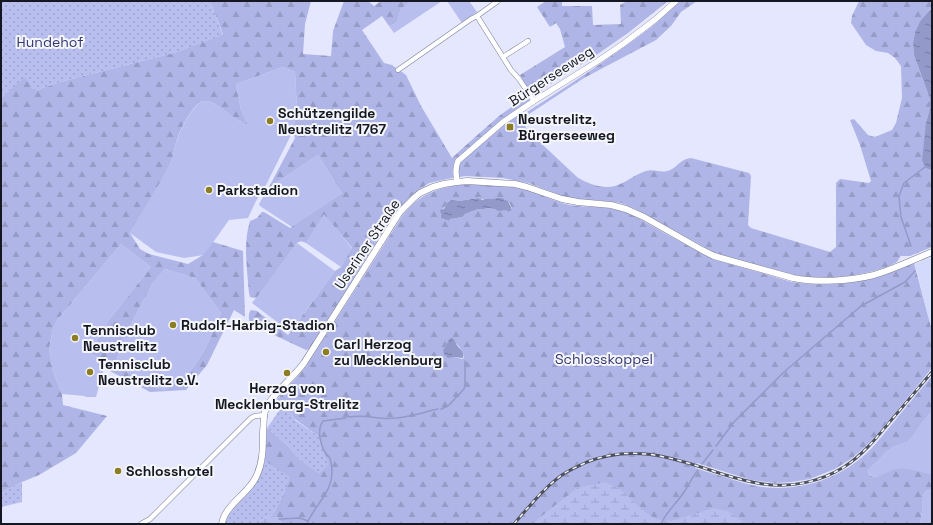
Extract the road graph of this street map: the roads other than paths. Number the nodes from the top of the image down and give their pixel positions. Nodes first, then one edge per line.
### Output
1 (498, 1) edge
2 (676, 1) edge
3 (477, 16) junction
4 (528, 41) dead end
5 (503, 57) junction
6 (398, 70) dead end
7 (534, 101) junction
8 (457, 182) junction
9 (932, 252) edge
10 (264, 415) junction
11 (141, 524) edge
12 (222, 524) edge

1 - 3 street
2 - 7 street, Bürgerseeweg
3 - 5 street
3 - 6 street
4 - 5 street
5 - 7 street
7 - 8 street, Bürgerseeweg
8 - 9 main road, Useriner Straße
8 - 10 main road, Useriner Straße
10 - 11 street
10 - 12 main road, Useriner Straße

